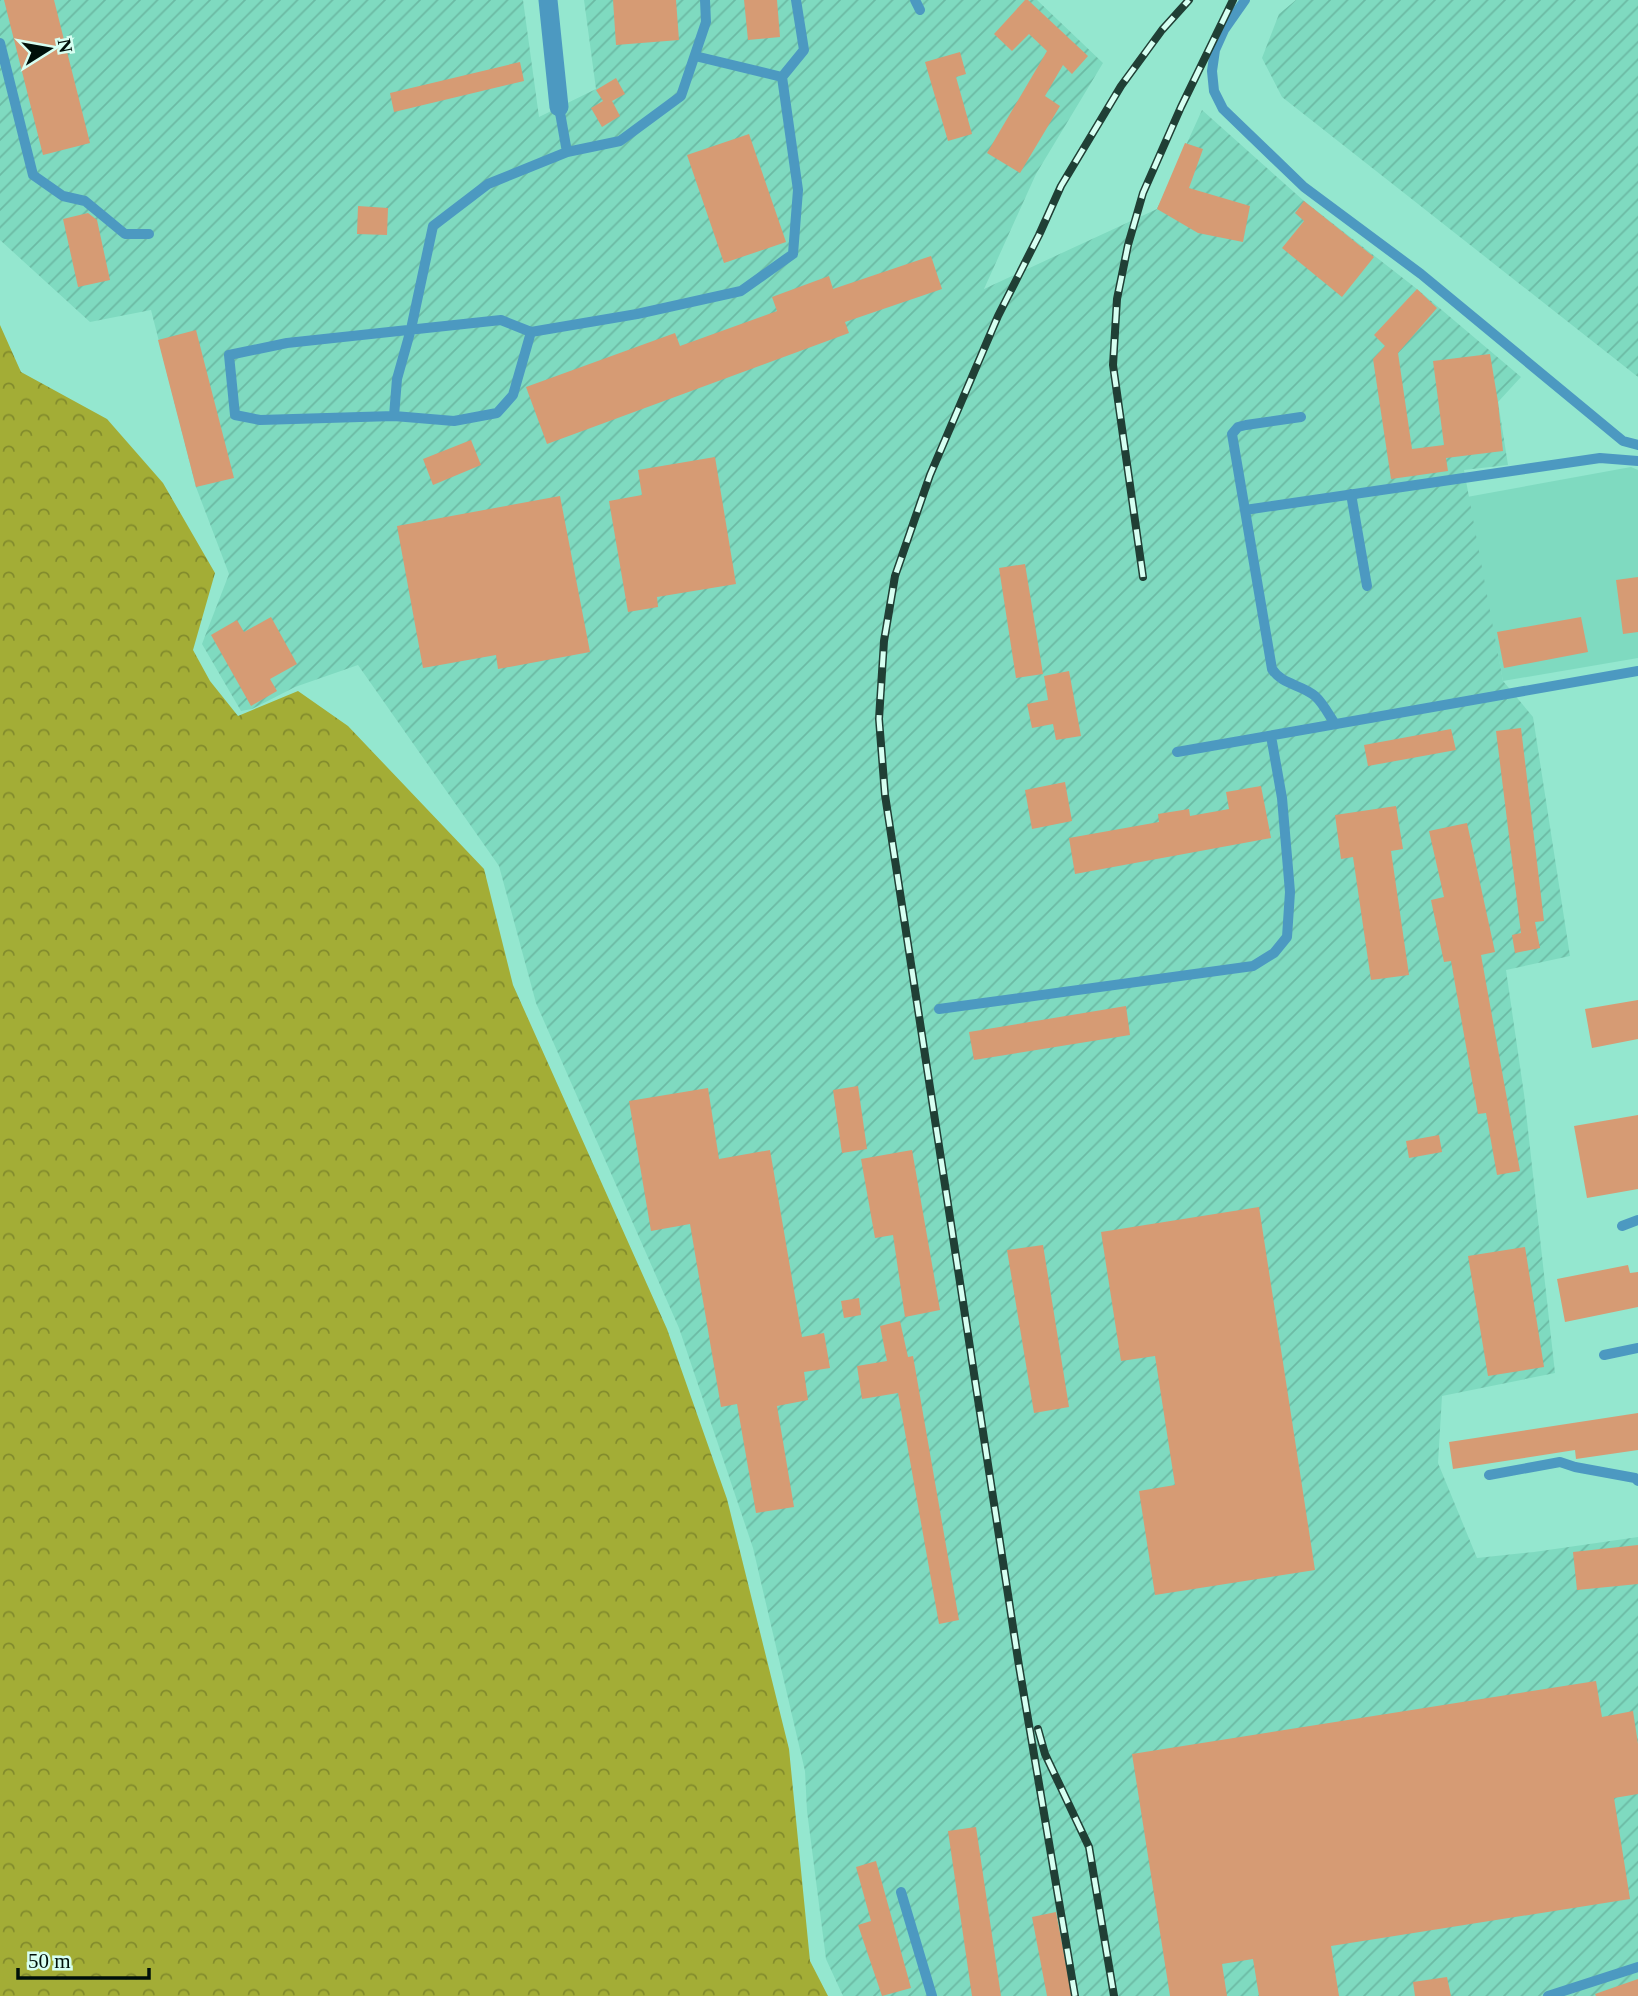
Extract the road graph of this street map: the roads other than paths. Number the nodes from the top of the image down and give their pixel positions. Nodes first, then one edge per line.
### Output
1 (548, 0) edge
2 (705, 0) edge
3 (796, 0) edge
4 (915, 0) edge
5 (1245, 0) edge
6 (920, 10) dead end
7 (0, 43) edge
8 (695, 57) junction
9 (782, 77) junction
10 (559, 107) joint
11 (567, 152) junction
12 (149, 234) dead end
13 (411, 329) junction
14 (531, 332) junction
15 (394, 416) junction
16 (1301, 417) dead end
17 (1638, 445) edge
18 (1638, 461) edge
19 (1351, 494) junction
20 (1245, 510) junction
21 (1367, 586) dead end
22 (1638, 671) edge
23 (1335, 724) junction
24 (1271, 736) junction
25 (1177, 752) dead end
26 (939, 1009) dead end
27 (1638, 1220) edge
28 (1622, 1226) dead end
29 (1638, 1348) edge
30 (1604, 1354) dead end
31 (1489, 1475) dead end
32 (1638, 1481) edge
33 (901, 1892) dead end
34 (1638, 1967) edge
35 (932, 1996) edge
36 (1548, 1996) edge

1 - 10 street
2 - 8 lane
3 - 9 lane
4 - 6 lane
5 - 17 lane
7 - 12 lane
8 - 9 lane
8 - 11 lane
9 - 14 lane
10 - 11 lane
11 - 13 lane
13 - 14 lane
13 - 15 lane
13 - 15 lane
14 - 15 lane
16 - 20 lane
18 - 19 lane
19 - 20 lane
19 - 21 lane
20 - 23 lane
22 - 23 lane
23 - 24 lane
24 - 25 lane
24 - 26 lane
27 - 28 lane
29 - 30 lane
31 - 32 lane
33 - 35 lane
34 - 36 lane

